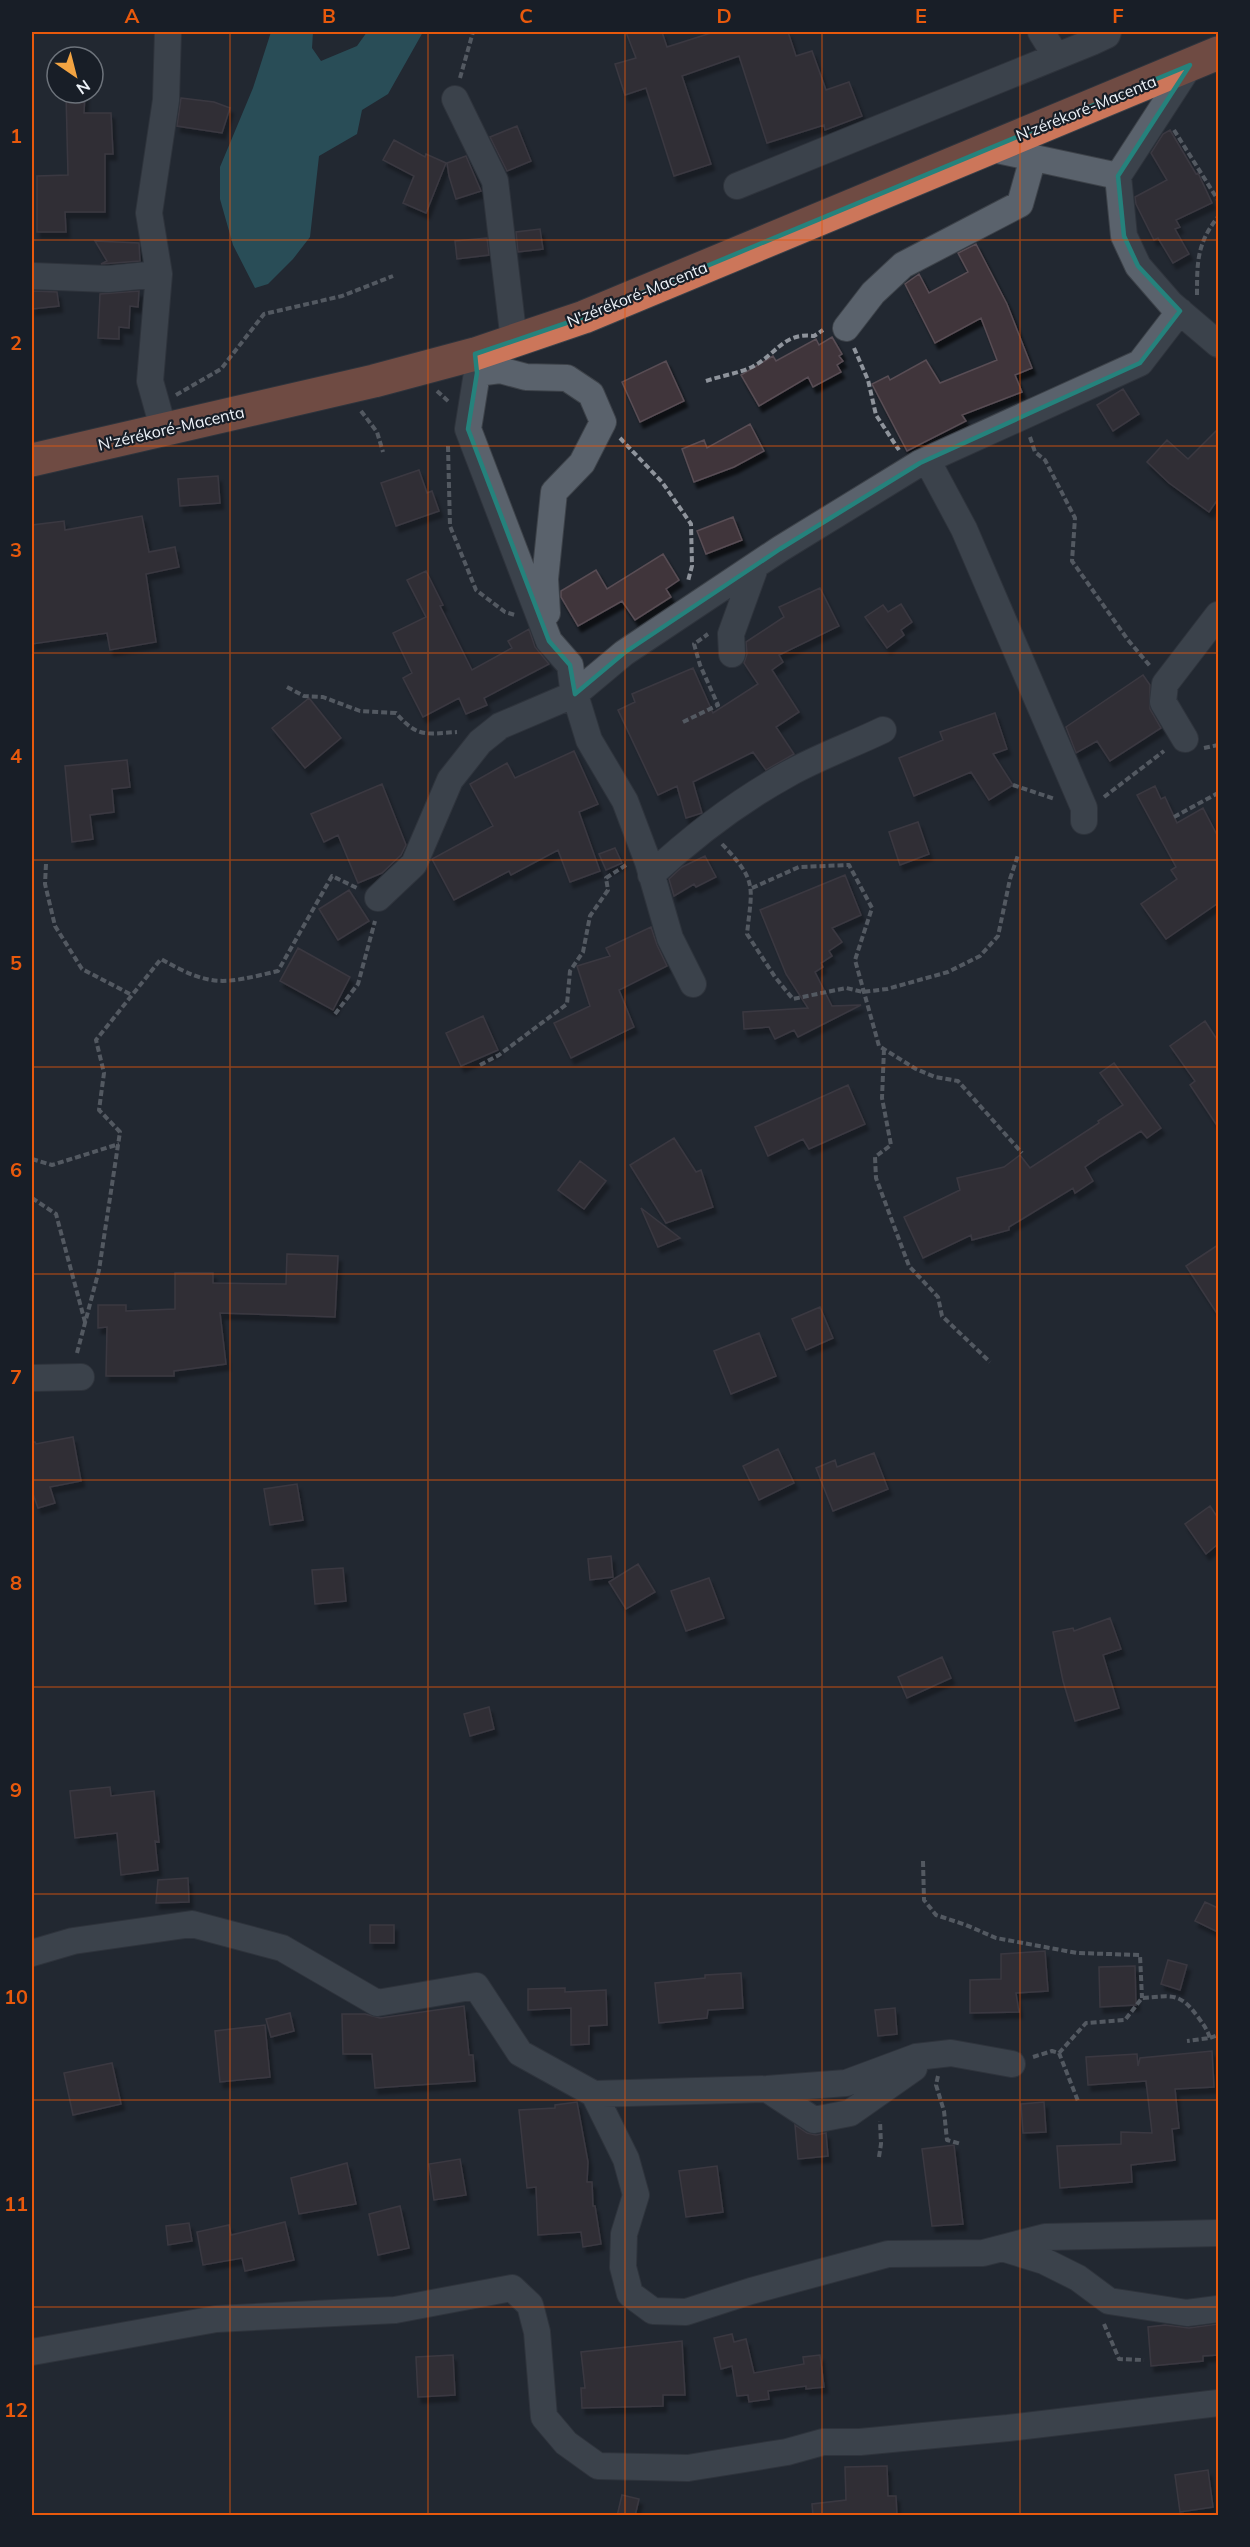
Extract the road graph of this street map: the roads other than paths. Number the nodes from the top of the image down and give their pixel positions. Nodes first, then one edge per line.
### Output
1 (168, 32) edge
2 (1041, 32) edge
3 (1102, 34) edge
4 (1056, 56) junction
5 (1204, 59) edge
6 (455, 99) road end
7 (988, 148) junction
8 (1033, 158) junction
9 (1118, 176) junction
10 (737, 186) dead end
11 (159, 274) junction
12 (32, 276) edge
13 (1189, 318) junction
14 (846, 328) road end
15 (514, 341) junction
16 (1218, 344) edge
17 (476, 364) junction
18 (160, 418) junction
19 (32, 460) edge
20 (927, 460) junction
21 (756, 565) junction
22 (1218, 615) edge
23 (549, 640) junction
24 (732, 654) dead end
25 (575, 694) junction
26 (884, 730) dead end
27 (1185, 739) road end
28 (1084, 814) road end
29 (648, 864) junction
30 (379, 898) road end
31 (693, 984) dead end
32 (76, 1377) road end
33 (32, 1378) edge
34 (32, 1953) edge
35 (935, 2056) junction
36 (1012, 2064) road end
37 (767, 2089) junction
38 (594, 2094) junction
39 (1218, 2233) edge
40 (1002, 2248) junction
41 (1218, 2309) edge
42 (32, 2352) edge
43 (1218, 2403) edge

1 - 11 street
2 - 4 street
3 - 4 street
4 - 10 street
5 - 7 highway, N'zérékoré-Macenta
5 - 9 street
6 - 15 street
7 - 8 street
7 - 15 highway, N'zérékoré-Macenta
8 - 9 street
8 - 14 street
9 - 13 street
11 - 12 street
11 - 18 street
13 - 16 street
13 - 20 street
15 - 17 highway, N'zérékoré-Macenta
17 - 18 highway, N'zérékoré-Macenta
17 - 23 street
17 - 23 street
18 - 19 highway, N'zérékoré-Macenta
20 - 21 street
20 - 28 street
21 - 24 street
21 - 25 street
22 - 27 street
23 - 25 street
25 - 29 street
25 - 30 street
26 - 29 street
29 - 31 street
32 - 33 street
34 - 38 street
35 - 36 street
35 - 37 street
35 - 37 street
37 - 38 street
38 - 40 street
39 - 40 street
40 - 41 street
42 - 43 street

